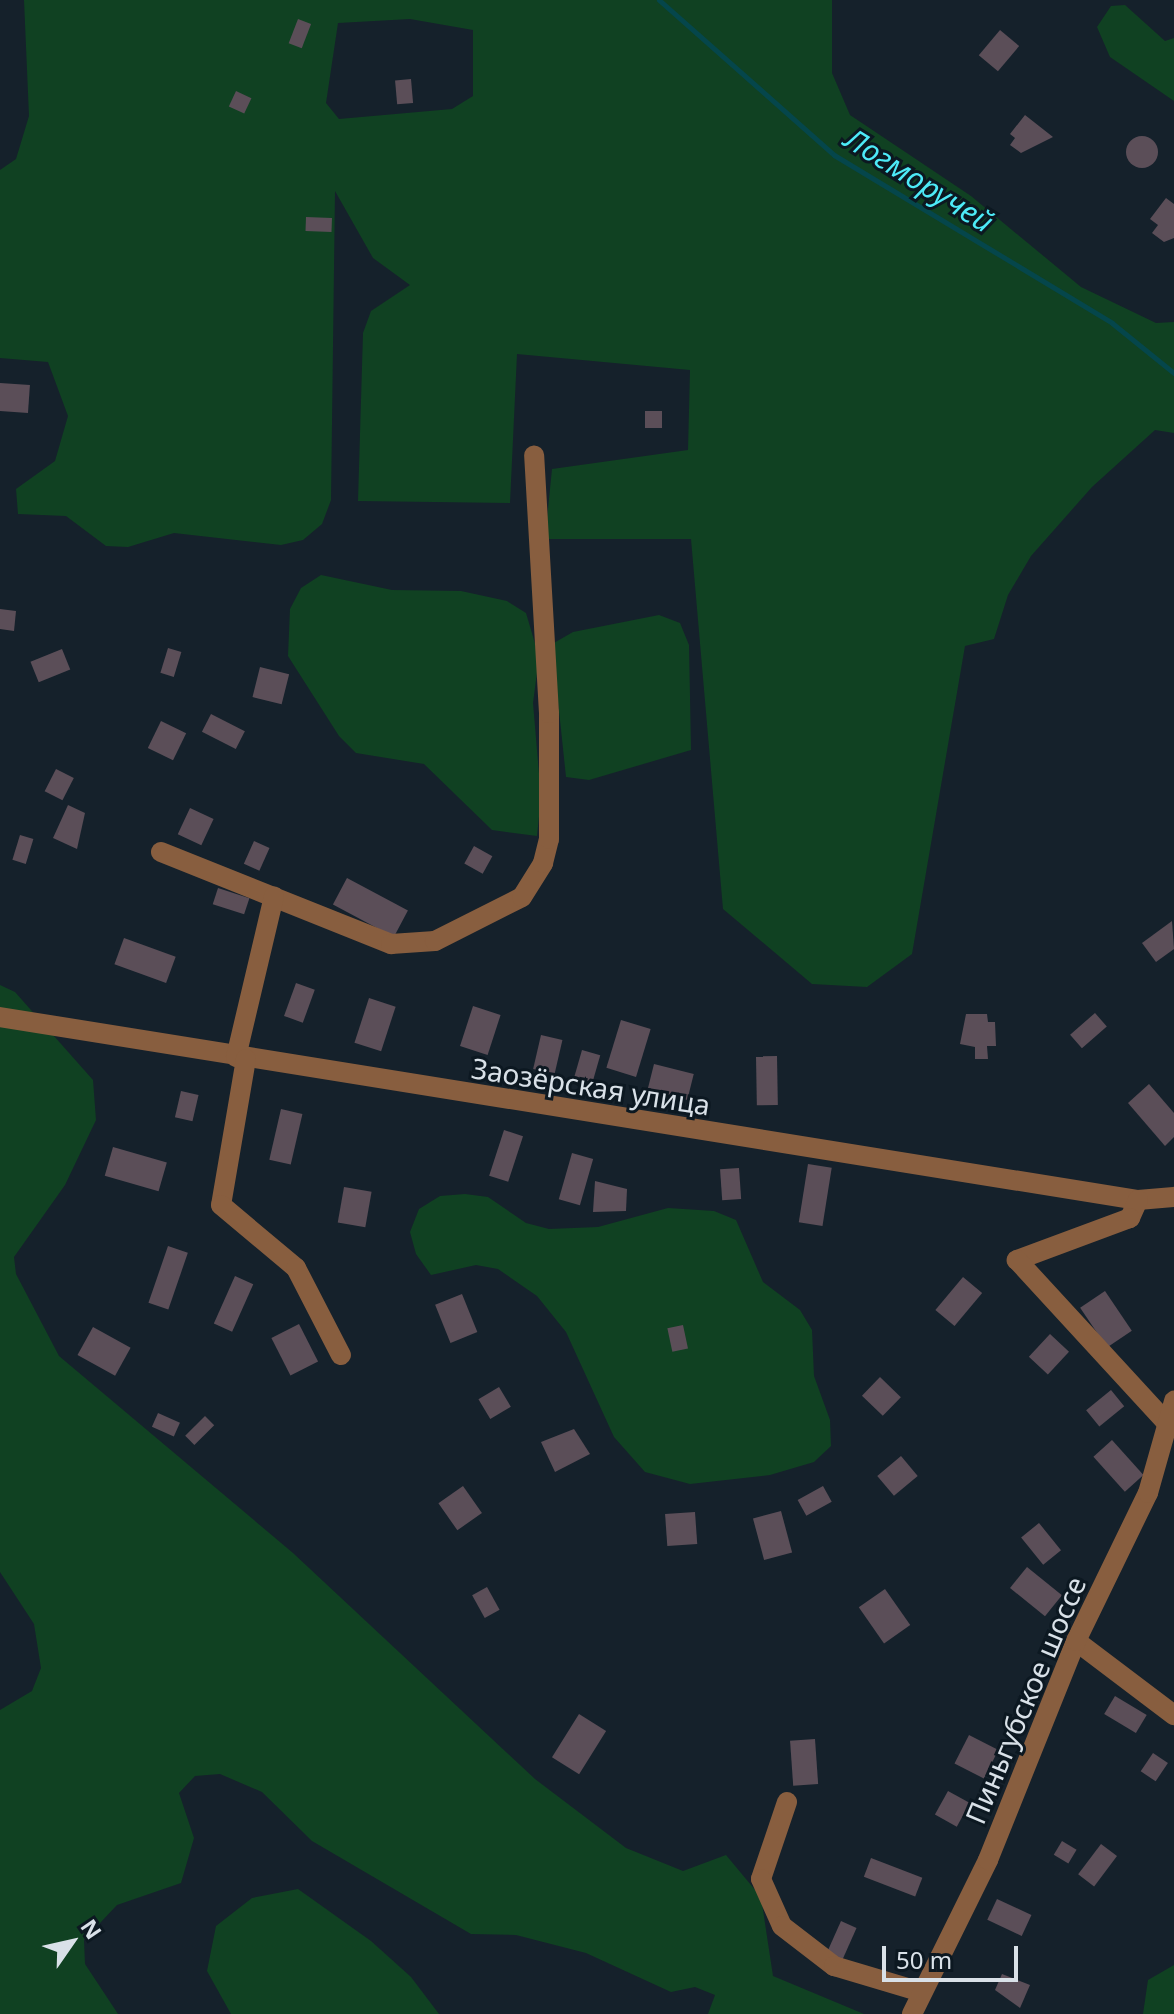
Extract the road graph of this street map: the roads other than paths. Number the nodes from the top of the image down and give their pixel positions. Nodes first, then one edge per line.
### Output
1 (534, 455) dead end
2 (161, 852) dead end
3 (274, 896) junction
4 (0, 1017) edge
5 (241, 1058) junction
6 (1174, 1197) edge
7 (1138, 1200) junction
8 (341, 1355) dead end
9 (1174, 1401) edge
10 (1168, 1424) junction
11 (1076, 1641) junction
12 (1174, 1715) edge
13 (787, 1802) dead end
14 (921, 1992) junction
15 (912, 2014) edge

1 - 3 street
2 - 3 street
3 - 5 street
4 - 5 street, Заозёрская улица
5 - 7 street, Заозёрская улица
5 - 8 street
6 - 7 street, Заозёрская улица
7 - 10 street
9 - 10 street, Пиньгубское шоссе
10 - 11 street, Пиньгубское шоссе
11 - 12 street
11 - 14 street, Пиньгубское шоссе
13 - 14 street
14 - 15 street, Пиньгубское шоссе

